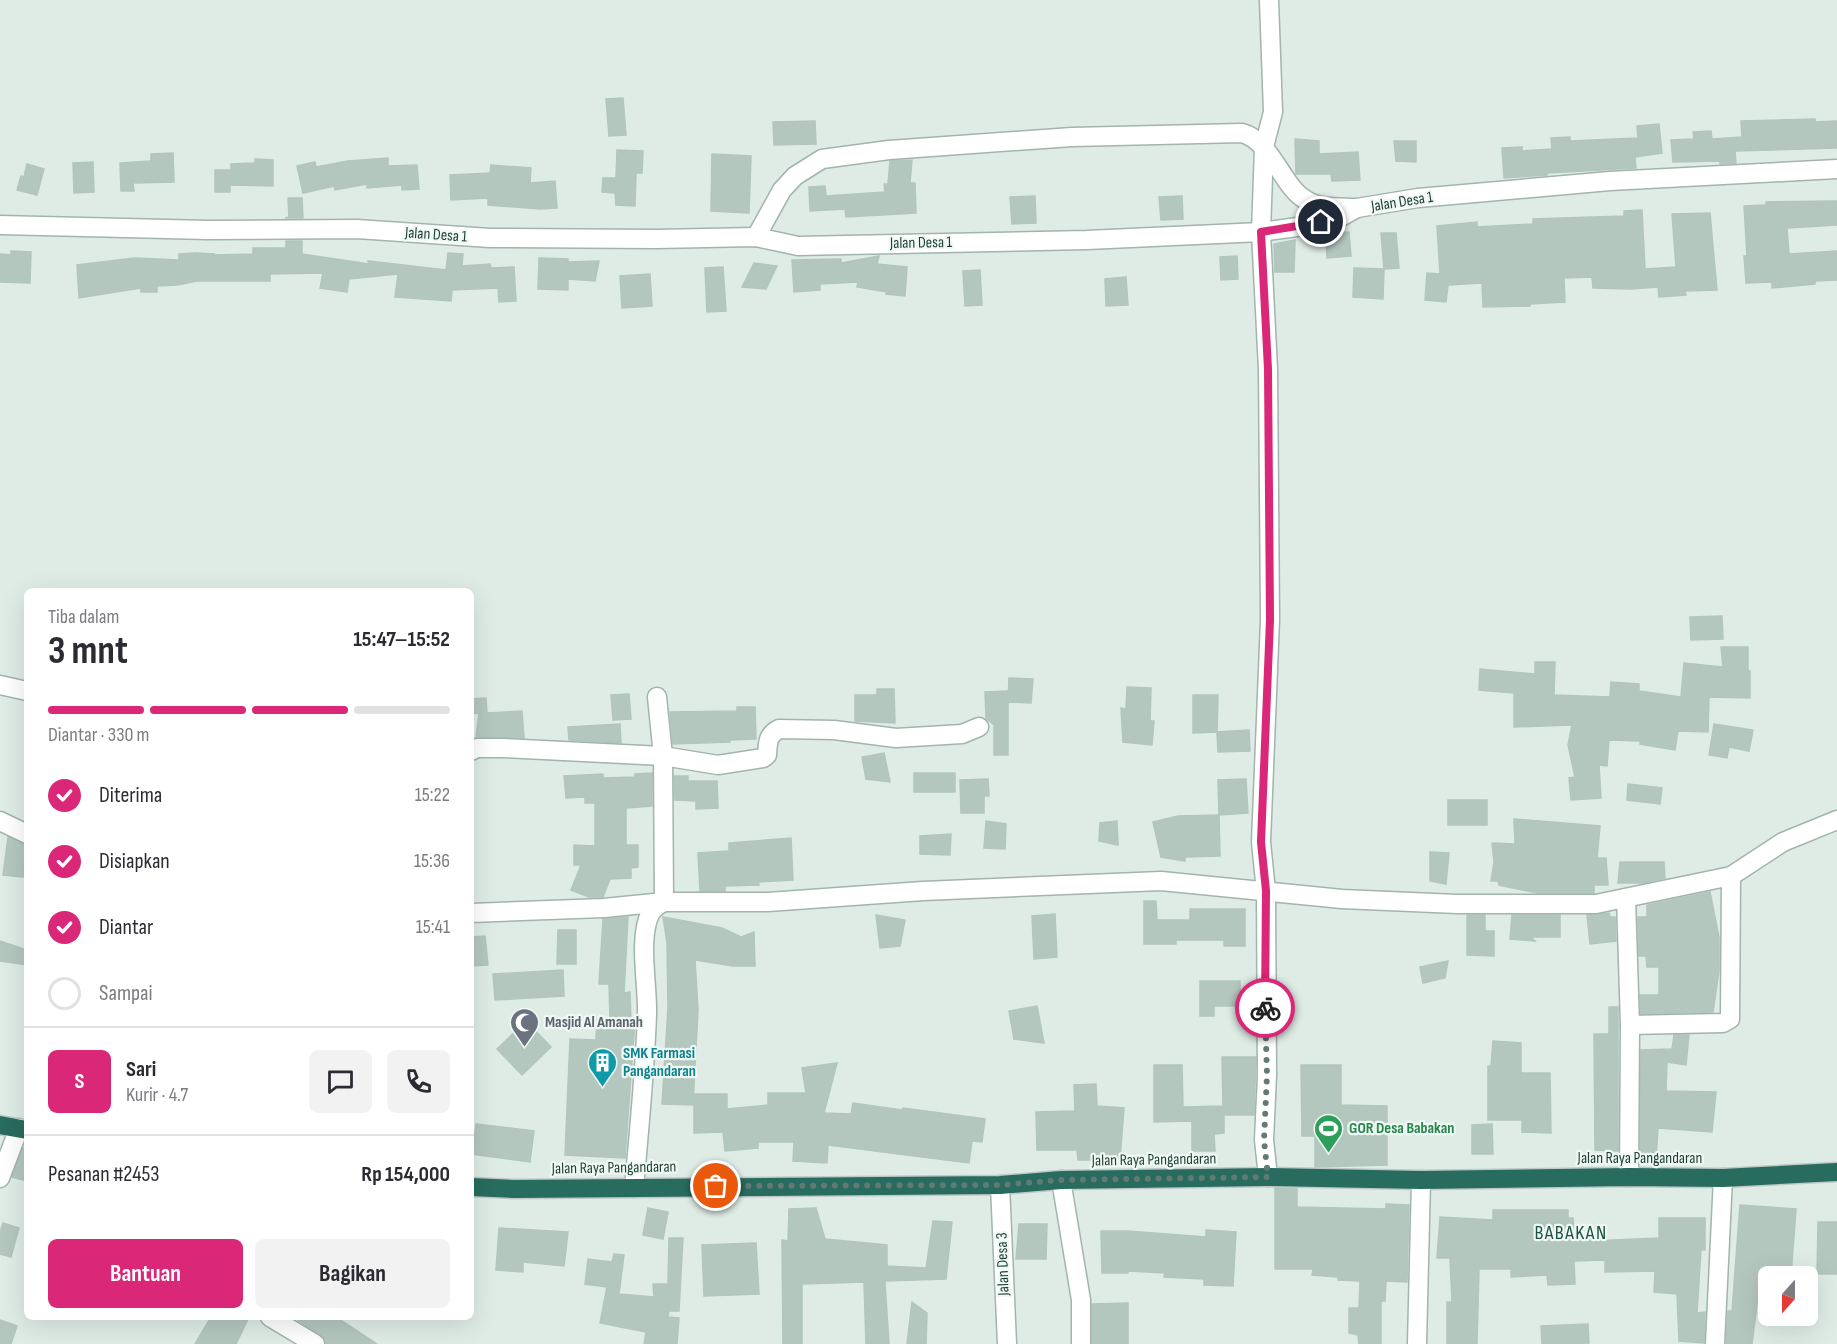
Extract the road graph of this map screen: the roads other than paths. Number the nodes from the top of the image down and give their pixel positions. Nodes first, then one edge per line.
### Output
1 (1269, 0) edge
2 (1264, 147) junction
3 (1837, 169) edge
4 (1357, 208) junction
5 (0, 225) edge
6 (1261, 232) junction
7 (756, 237) junction
8 (0, 685) edge
9 (24, 691) edge
10 (657, 697) dead end
11 (979, 727) dead end
12 (474, 750) edge
13 (663, 756) junction
14 (1837, 820) edge
15 (0, 821) edge
16 (24, 833) edge
17 (1731, 876) junction
18 (1266, 891) junction
19 (1626, 898) junction
20 (664, 902) junction
21 (474, 913) edge
22 (1630, 1025) junction
23 (0, 1125) edge
24 (23, 1129) edge
25 (1837, 1172) edge
26 (1268, 1177) junction
27 (1629, 1177) junction
28 (0, 1178) edge
29 (1723, 1178) junction
30 (1061, 1180) junction
31 (1420, 1180) junction
32 (1000, 1185) junction
33 (474, 1187) edge
34 (634, 1188) junction
35 (275, 1320) edge
36 (315, 1344) edge
37 (1007, 1344) edge
38 (1081, 1344) edge
39 (1416, 1344) edge
40 (1715, 1344) edge

1 - 2 street
2 - 4 street
2 - 6 street
2 - 7 street
3 - 4 street, Jalan Desa 1
4 - 6 street, Jalan Desa 1
5 - 7 street, Jalan Desa 1
6 - 7 street, Jalan Desa 1
6 - 18 street
8 - 9 street
10 - 13 street
11 - 13 street
12 - 13 street
13 - 20 street
14 - 17 street
15 - 16 street
17 - 19 street
17 - 22 street
18 - 19 street
18 - 20 street
18 - 26 street
19 - 22 street
20 - 21 street
20 - 34 street
22 - 27 street
23 - 24 highway
24 - 28 street
25 - 29 highway, Jalan Raya Pangandaran
26 - 30 highway, Jalan Raya Pangandaran
26 - 31 highway, Jalan Raya Pangandaran
27 - 29 highway, Jalan Raya Pangandaran
27 - 31 highway, Jalan Raya Pangandaran
29 - 40 street
30 - 32 highway, Jalan Raya Pangandaran
30 - 38 street
31 - 39 street
32 - 34 highway, Jalan Raya Pangandaran
32 - 37 street, Jalan Desa 3
33 - 34 highway, Jalan Raya Pangandaran
35 - 36 street

